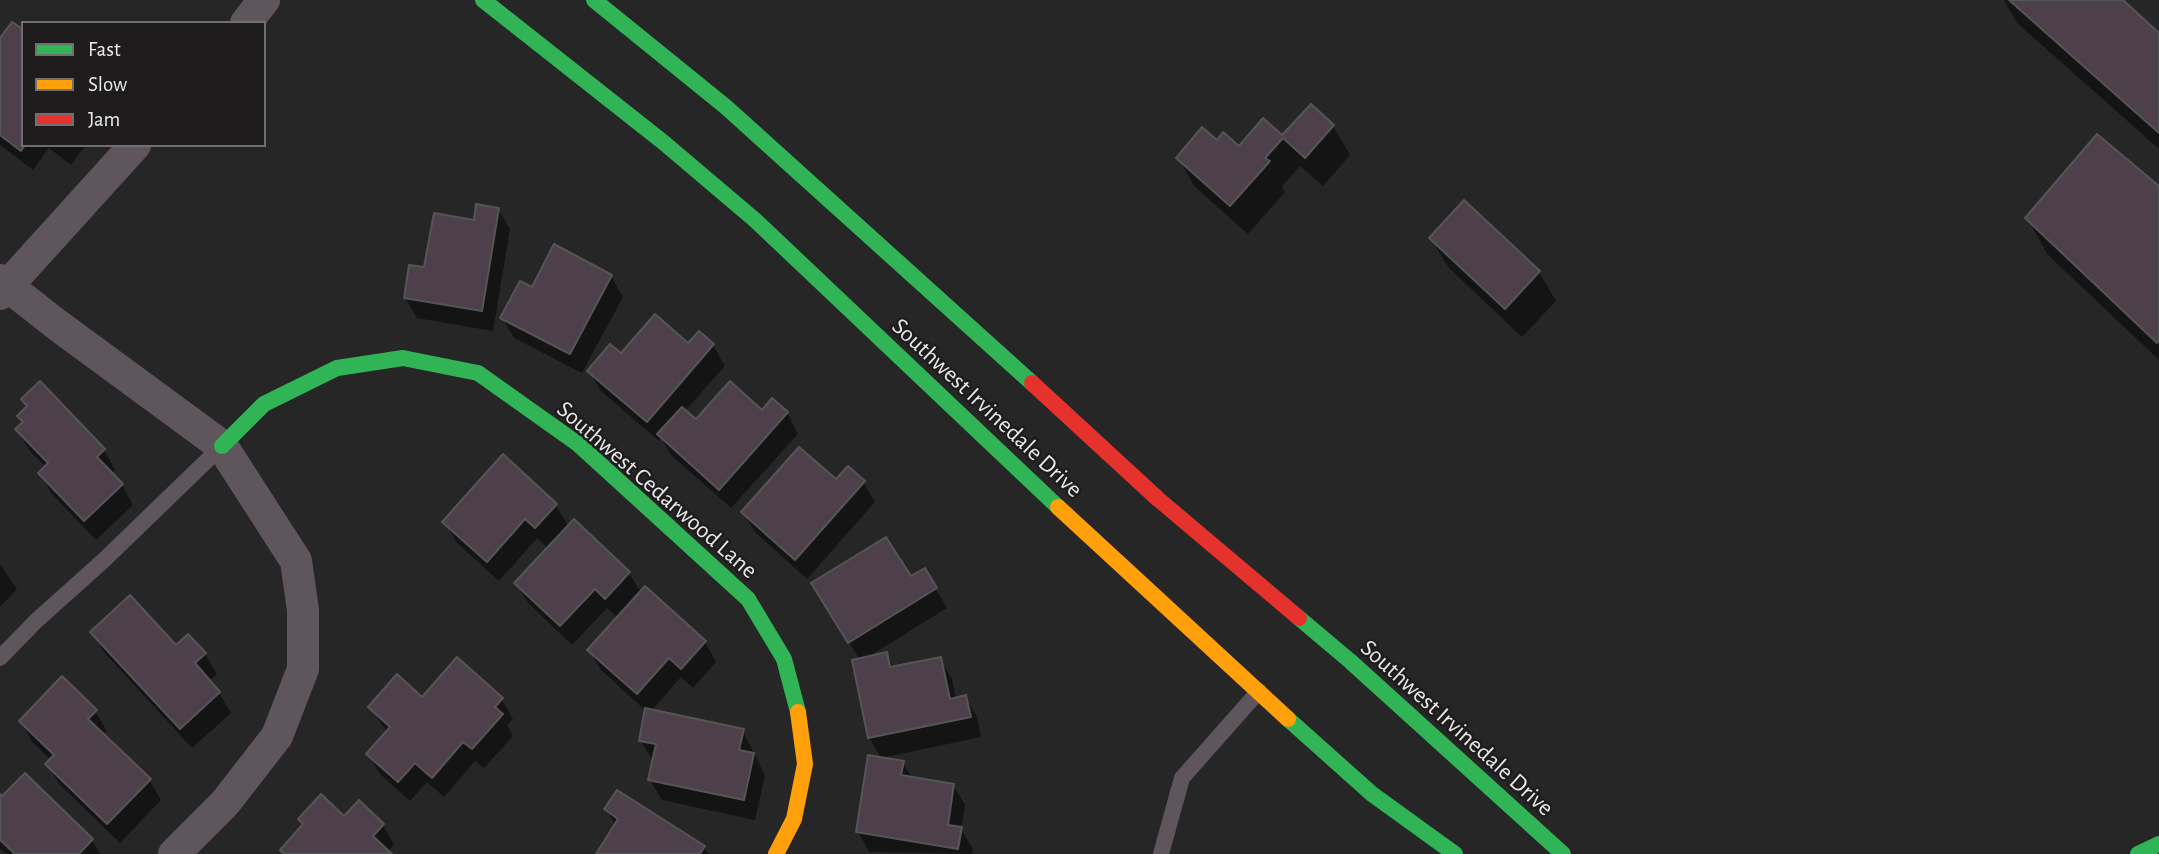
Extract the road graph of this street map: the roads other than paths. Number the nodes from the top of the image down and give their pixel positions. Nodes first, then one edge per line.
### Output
1 (264, 0) edge
2 (483, 0) edge
3 (594, 0) edge
4 (248, 21) edge
5 (133, 147) edge
6 (2, 287) edge
7 (222, 446) junction
8 (0, 658) edge
9 (1259, 691) junction
10 (2159, 844) edge
11 (174, 854) edge
12 (776, 854) edge
13 (1161, 854) edge
14 (1455, 854) edge
15 (1563, 854) edge
16 (2138, 854) edge
17 (2147, 854) edge

1 - 4 street
2 - 9 main road, Southwest Irvinedale Drive
3 - 15 main road, Southwest Irvinedale Drive
5 - 6 street
6 - 7 street
7 - 8 lane
7 - 11 street
7 - 12 main road, Southwest Cedarwood Lane
9 - 13 lane
9 - 14 main road, Southwest Irvinedale Drive
10 - 16 main road
10 - 17 main road

